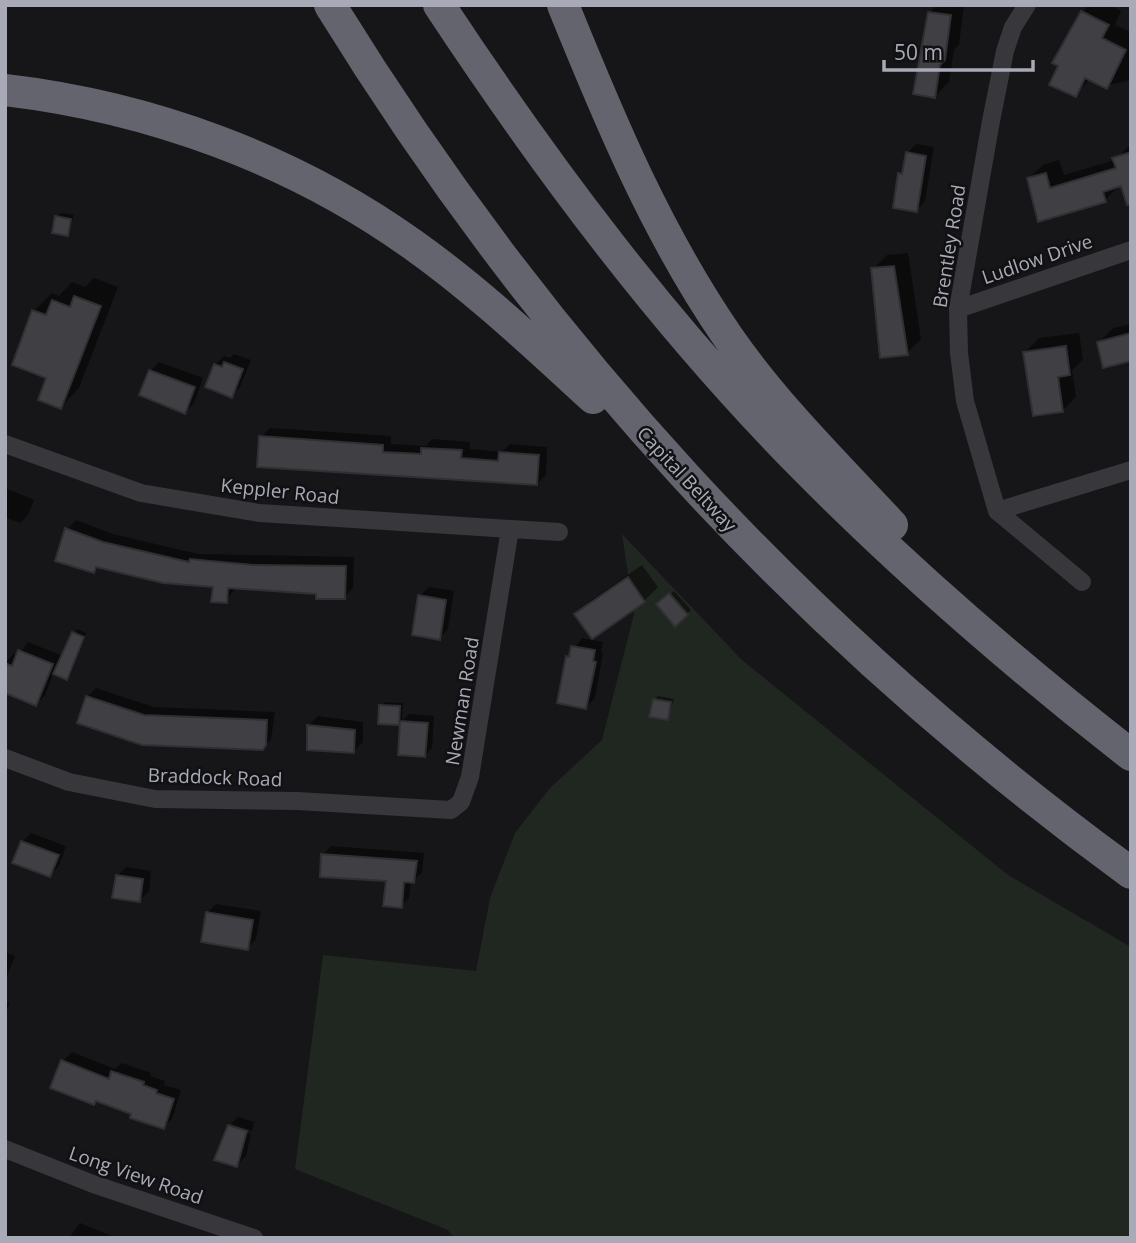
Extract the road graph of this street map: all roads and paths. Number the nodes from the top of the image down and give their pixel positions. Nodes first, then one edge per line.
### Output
1 (330, 5) edge
2 (439, 5) edge
3 (563, 5) edge
4 (1027, 5) edge
5 (5, 90) edge
6 (1131, 250) edge
7 (958, 309) junction
8 (5, 444) edge
9 (1131, 470) edge
10 (997, 511) junction
11 (510, 529) junction
12 (559, 532) dead end
13 (782, 580) junction
14 (1082, 582) dead end
15 (1131, 754) edge
16 (5, 758) edge
17 (387, 805) joint
18 (1131, 873) edge
19 (5, 1149) edge
20 (254, 1238) edge

1 - 13 highway, Capital Beltway
2 - 15 highway
3 - 15 highway
4 - 7 street, Brentley Road
5 - 13 highway
6 - 7 street, Ludlow Drive
7 - 10 street, Brentley Road
8 - 11 street, Keppler Road
9 - 10 street
10 - 14 street
11 - 12 street, Keppler Road
11 - 17 street, Newman Road
13 - 18 highway, Capital Beltway
16 - 17 street, Braddock Road
19 - 20 street, Long View Road

